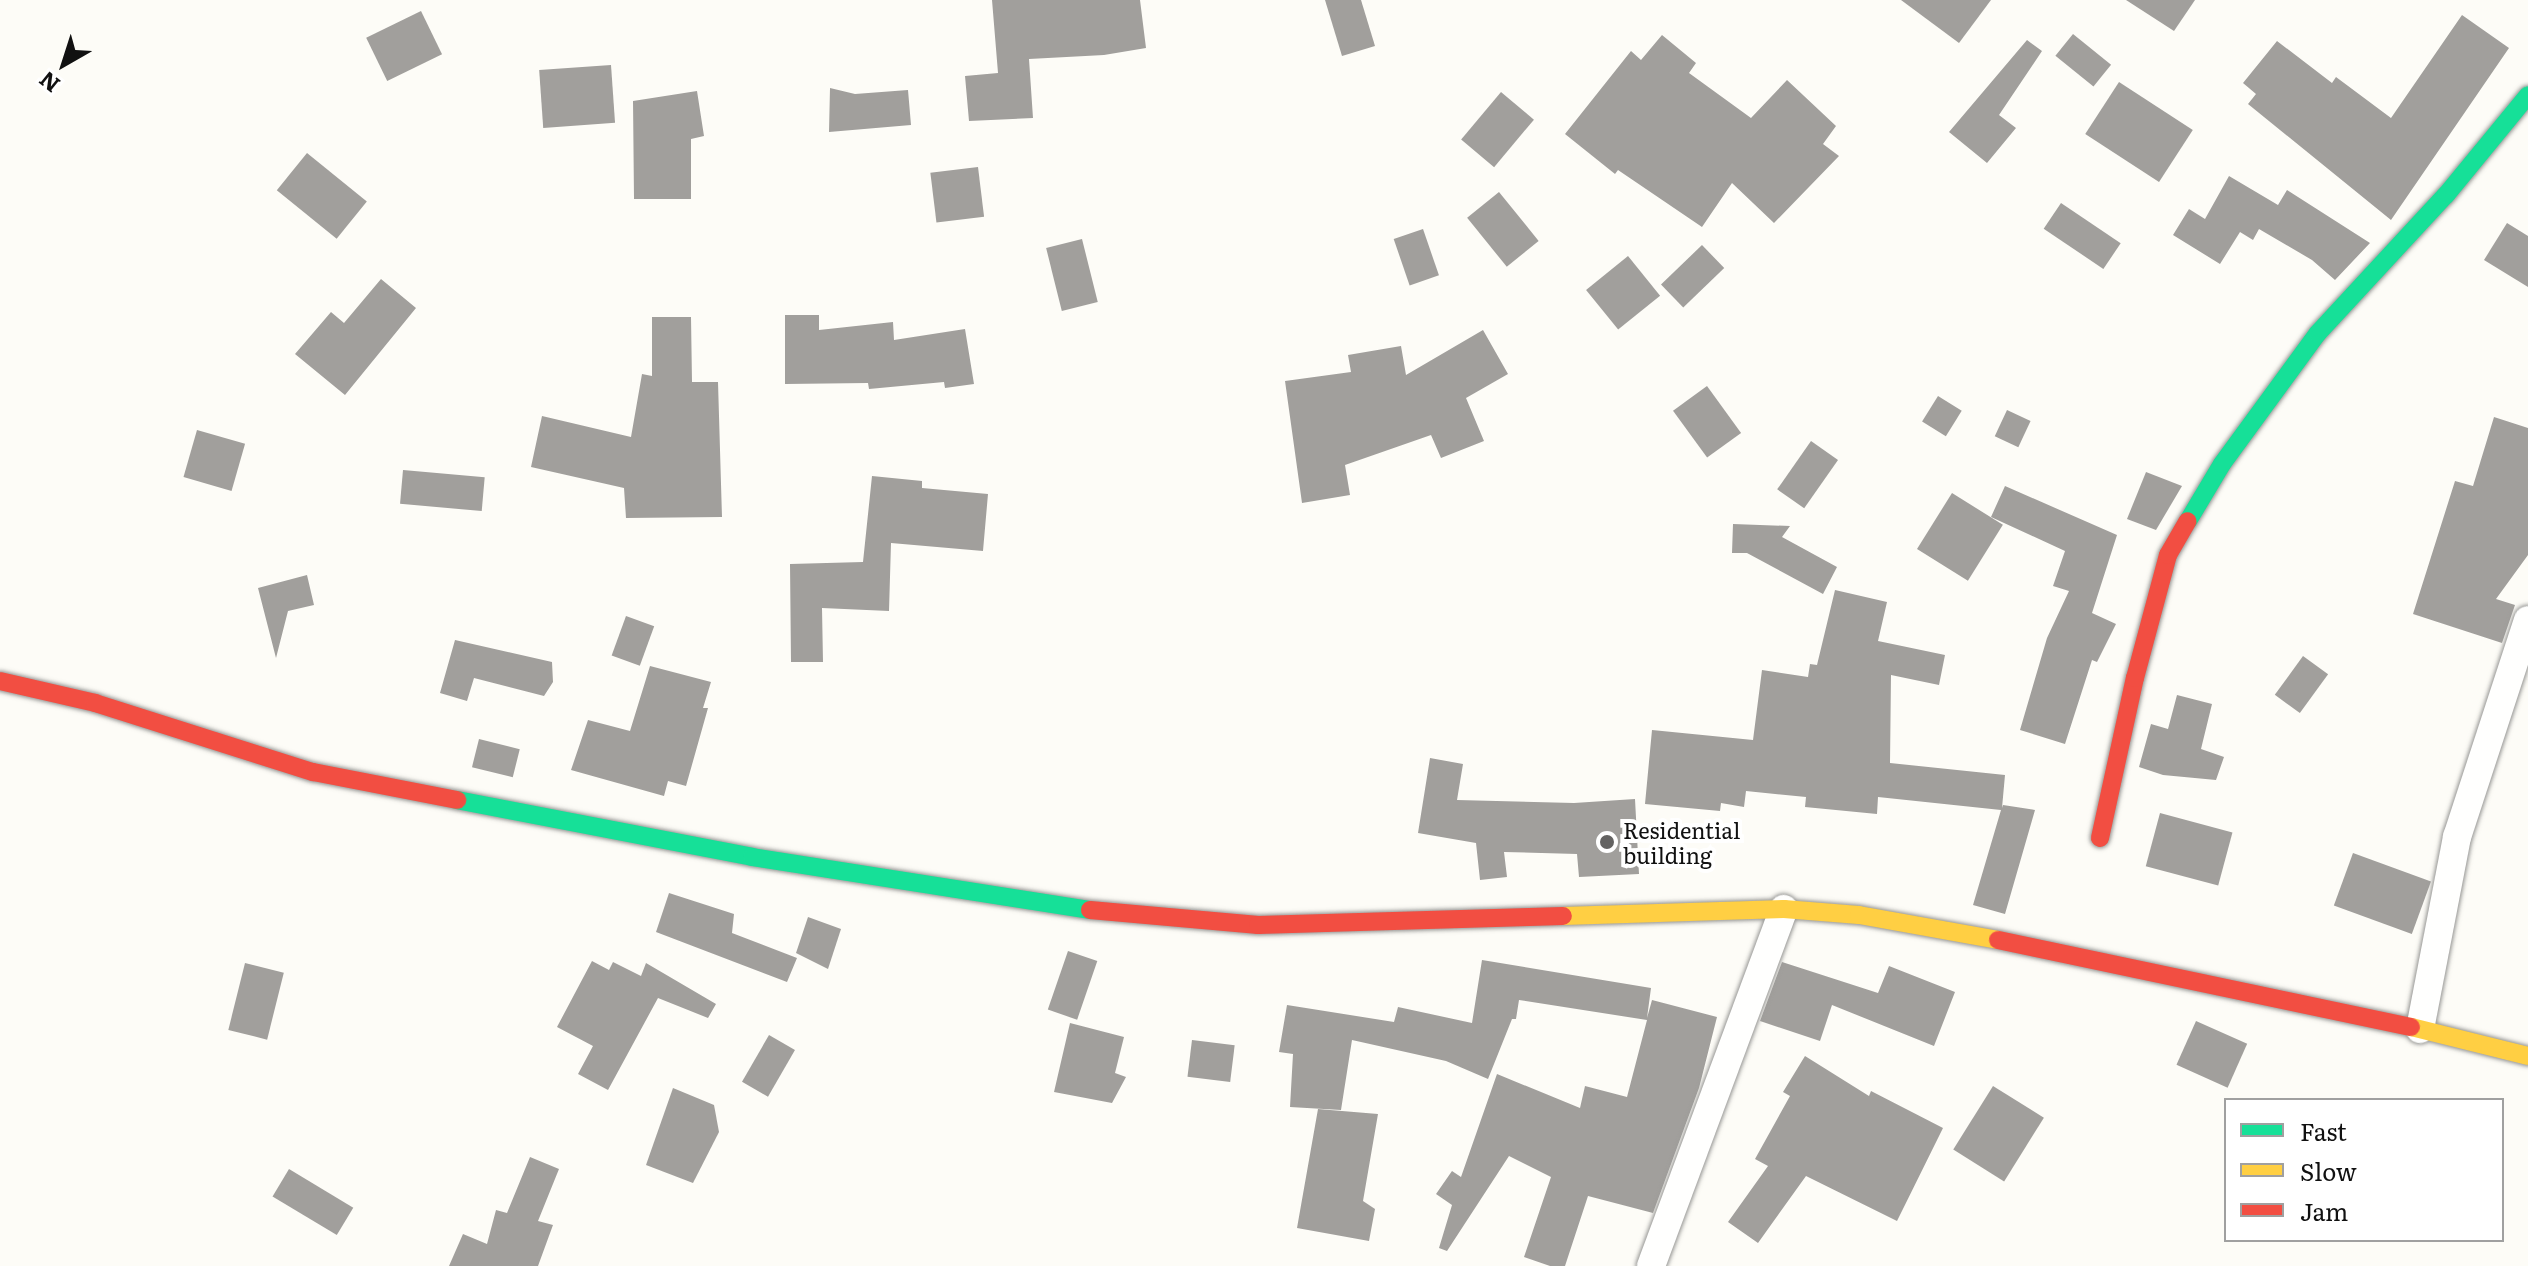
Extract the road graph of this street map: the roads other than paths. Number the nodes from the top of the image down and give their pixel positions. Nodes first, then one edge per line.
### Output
1 (2528, 95) edge
2 (2528, 620) edge
3 (0, 681) edge
4 (2100, 838) dead end
5 (1784, 909) junction
6 (2420, 1029) junction
7 (2528, 1056) edge
8 (1651, 1266) edge

1 - 4 street
2 - 6 street
3 - 5 street
5 - 6 street
5 - 8 street
6 - 7 street

